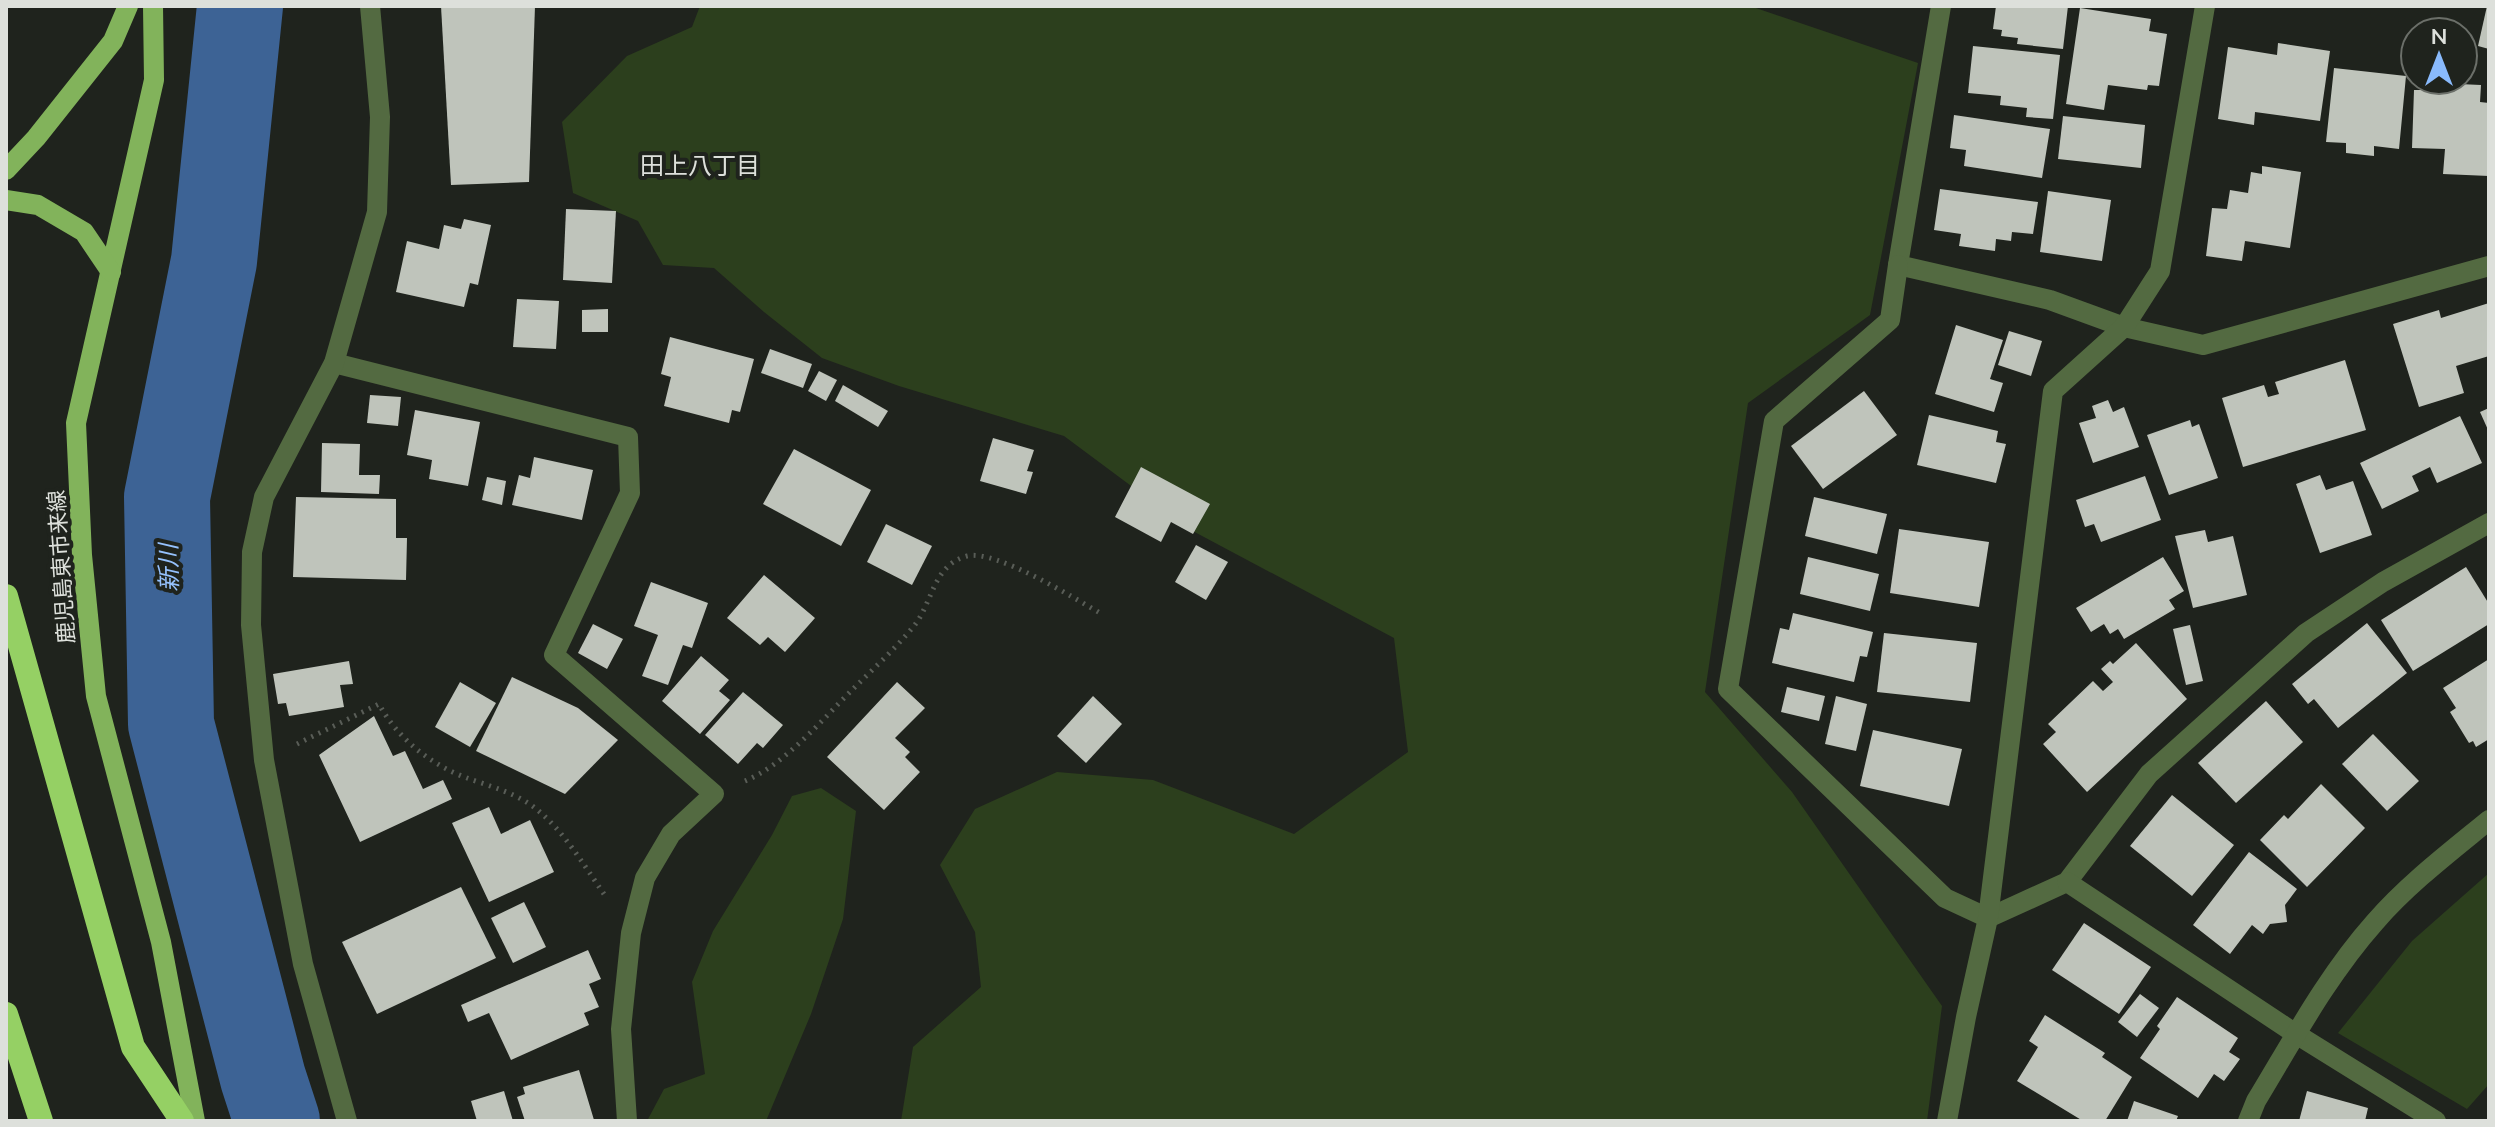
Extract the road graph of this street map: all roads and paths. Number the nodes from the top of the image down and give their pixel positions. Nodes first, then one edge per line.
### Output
1 (128, 6) edge
2 (153, 6) edge
3 (370, 6) edge
4 (1941, 6) edge
5 (2205, 6) edge
6 (6, 170) edge
7 (6, 200) edge
8 (1898, 265) junction
9 (2489, 266) edge
10 (111, 272) junction
11 (2124, 327) junction
12 (334, 363) junction
13 (2489, 523) edge
14 (6, 596) edge
15 (1100, 613) dead end
16 (264, 760) junction
17 (714, 794) junction
18 (2489, 820) edge
19 (2067, 882) junction
20 (1988, 918) junction
21 (631, 933) junction
22 (6, 1014) edge
23 (2296, 1034) junction
24 (41, 1121) edge
25 (182, 1121) edge
26 (195, 1121) edge
27 (347, 1121) edge
28 (627, 1121) edge
29 (1947, 1121) edge
30 (2248, 1121) edge
31 (2436, 1121) edge

1 - 6 main road
2 - 10 main road, 鹿児島東市来線
3 - 12 street
4 - 8 street
5 - 11 street
7 - 10 main road
8 - 11 street
8 - 20 street
9 - 11 street
10 - 26 main road, 鹿児島東市来線
11 - 20 street
12 - 16 street
12 - 17 street
13 - 19 street
14 - 25 highway
15 - 17 path
16 - 21 path
16 - 27 street
17 - 21 street
18 - 23 street
19 - 20 street
19 - 23 street
20 - 29 street
21 - 28 street
22 - 24 highway
23 - 30 street
23 - 31 street

